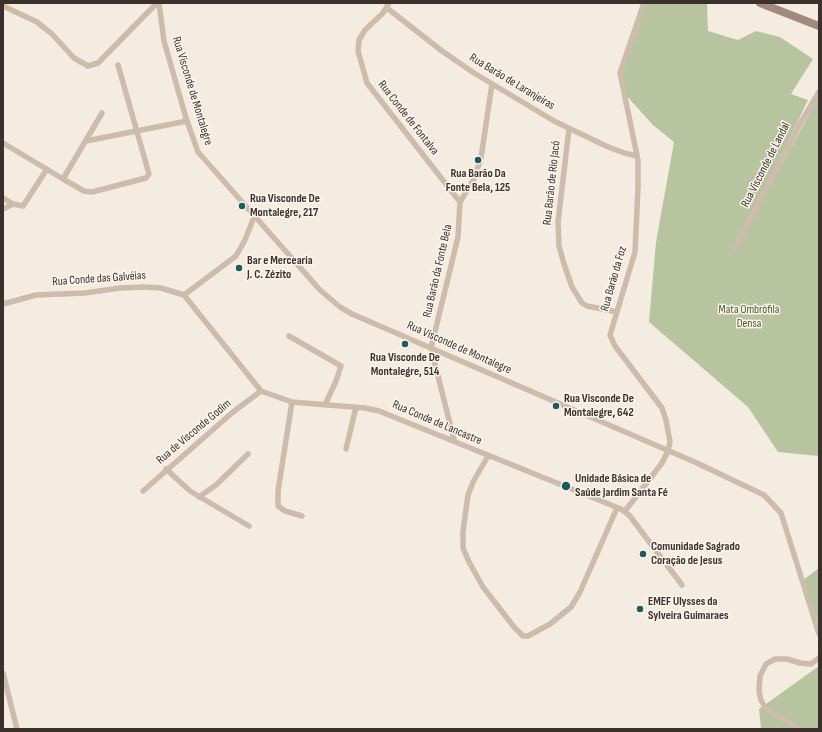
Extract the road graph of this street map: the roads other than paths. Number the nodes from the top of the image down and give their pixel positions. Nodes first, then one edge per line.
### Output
1 (158, 3) edge
2 (644, 3) edge
3 (760, 3) edge
4 (388, 5) edge
5 (3, 6) edge
6 (819, 26) edge
7 (118, 65) dead end
8 (492, 84) junction
9 (819, 92) edge
10 (102, 113) dead end
11 (187, 121) junction
12 (569, 129) junction
13 (137, 131) junction
14 (86, 141) junction
15 (3, 143) edge
16 (637, 156) junction
17 (48, 169) junction
18 (63, 179) junction
19 (3, 198) edge
20 (460, 202) junction
21 (13, 204) junction
22 (3, 209) edge
23 (254, 217) junction
24 (734, 248) dead end
25 (184, 295) junction
26 (3, 304) edge
27 (617, 312) junction
28 (289, 336) dead end
29 (431, 348) junction
30 (261, 391) junction
31 (292, 402) junction
32 (325, 405) junction
33 (356, 407) junction
34 (454, 440) junction
35 (346, 448) dead end
36 (668, 451) junction
37 (248, 454) dead end
38 (488, 456) junction
39 (166, 469) junction
40 (143, 491) dead end
41 (199, 497) junction
42 (617, 508) junction
43 (625, 511) junction
44 (302, 516) dead end
45 (249, 526) dead end
46 (682, 585) dead end
47 (819, 634) edge
48 (819, 658) edge
49 (3, 673) edge
50 (17, 729) edge
51 (800, 729) edge

1 - 5 street
1 - 11 street, Rua Visconde de Montalegre
2 - 16 street, Rua Barão da Foz
3 - 6 main road
4 - 8 street, Rua Barão de Laranjeiras
4 - 20 street, Rua Conde de Fontalva
7 - 13 street
8 - 12 street, Rua Barão de Laranjeiras
8 - 20 street, Rua Barão da Fonte Bela
9 - 24 street, Rua Visconde de Landal
10 - 14 street
11 - 13 street
11 - 23 street, Rua Visconde de Montalegre
12 - 16 street, Rua Barão de Laranjeiras
12 - 27 street, Rua Barão de Rio Jacó
13 - 14 street
13 - 18 street
14 - 18 street
15 - 17 street
16 - 27 street, Rua Barão da Foz
17 - 18 street
17 - 21 street
19 - 21 street
20 - 29 street, Rua Barão da Fonte Bela
21 - 22 street
23 - 25 street
23 - 29 street, Rua Visconde de Montalegre
25 - 26 street, Rua Conde das Galvéias
25 - 30 street, Rua Conde de Lancastre
27 - 36 street, Rua Barão da Foz
28 - 32 street
29 - 34 street, Rua Barão da Fonte Bela
29 - 36 street, Rua Visconde de Montalegre
30 - 31 street, Rua Conde de Lancastre
30 - 39 street, Rua de Visconde Godim
31 - 32 street, Rua Conde de Lancastre
31 - 44 street
32 - 33 street, Rua Conde de Lancastre
33 - 34 street, Rua Conde de Lancastre
33 - 35 street
34 - 38 street, Rua Conde de Lancastre
36 - 43 street, Rua Barão da Foz
36 - 47 street, Rua Visconde de Montalegre
37 - 41 street
38 - 42 street, Rua Conde de Lancastre
38 - 42 street
39 - 40 street, Rua de Visconde Godim
39 - 41 street
41 - 45 street
42 - 43 street, Rua Conde de Lancastre
43 - 46 street
48 - 51 street
49 - 50 street

